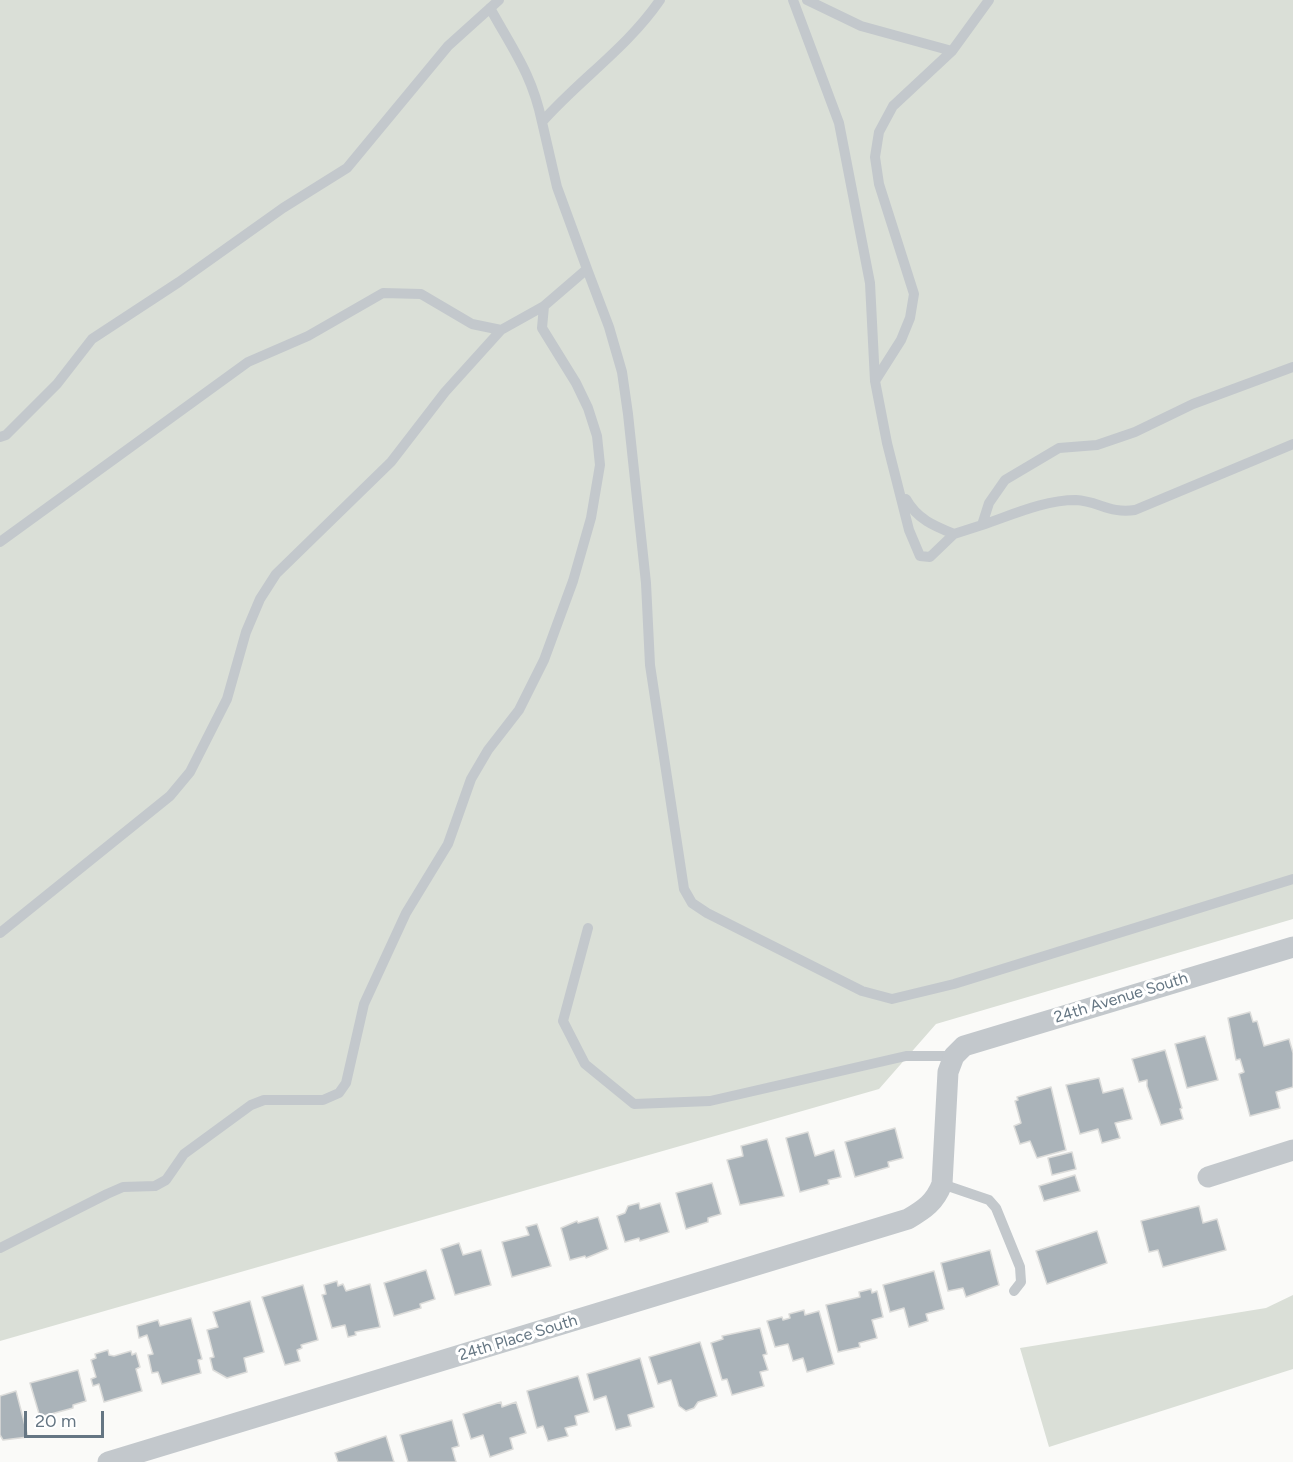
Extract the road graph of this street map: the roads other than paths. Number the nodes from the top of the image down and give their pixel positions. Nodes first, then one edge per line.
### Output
1 (499, 0) edge
2 (660, 0) edge
3 (793, 0) edge
4 (807, 0) edge
5 (989, 0) edge
6 (490, 8) junction
7 (952, 51) junction
8 (542, 122) junction
9 (587, 269) junction
10 (544, 306) junction
11 (501, 330) junction
12 (1293, 367) edge
13 (875, 381) junction
14 (0, 438) edge
15 (1293, 444) edge
16 (900, 488) junction
17 (930, 524) junction
18 (982, 525) junction
19 (954, 534) junction
20 (0, 542) edge
21 (940, 546) junction
22 (1293, 879) edge
23 (588, 928) dead end
24 (0, 933) edge
25 (1293, 947) edge
26 (954, 1056) junction
27 (1293, 1150) edge
28 (1208, 1177) dead end
29 (942, 1184) junction
30 (0, 1248) edge
31 (1014, 1291) dead end
32 (108, 1462) edge

1 - 6 lane
2 - 8 lane
3 - 13 lane
4 - 7 lane
5 - 7 lane
6 - 8 lane
6 - 14 lane
7 - 13 lane
8 - 9 lane
9 - 10 lane
9 - 22 lane
10 - 11 lane
10 - 30 lane
11 - 20 lane
11 - 24 lane
12 - 18 lane
13 - 16 lane
15 - 18 lane
16 - 17 lane
16 - 21 lane
17 - 19 lane
17 - 21 lane
18 - 19 lane
19 - 21 lane
23 - 26 lane
25 - 26 street, 24th Avenue South
26 - 29 street
27 - 28 street
29 - 31 lane
29 - 32 street, 24th Place South

